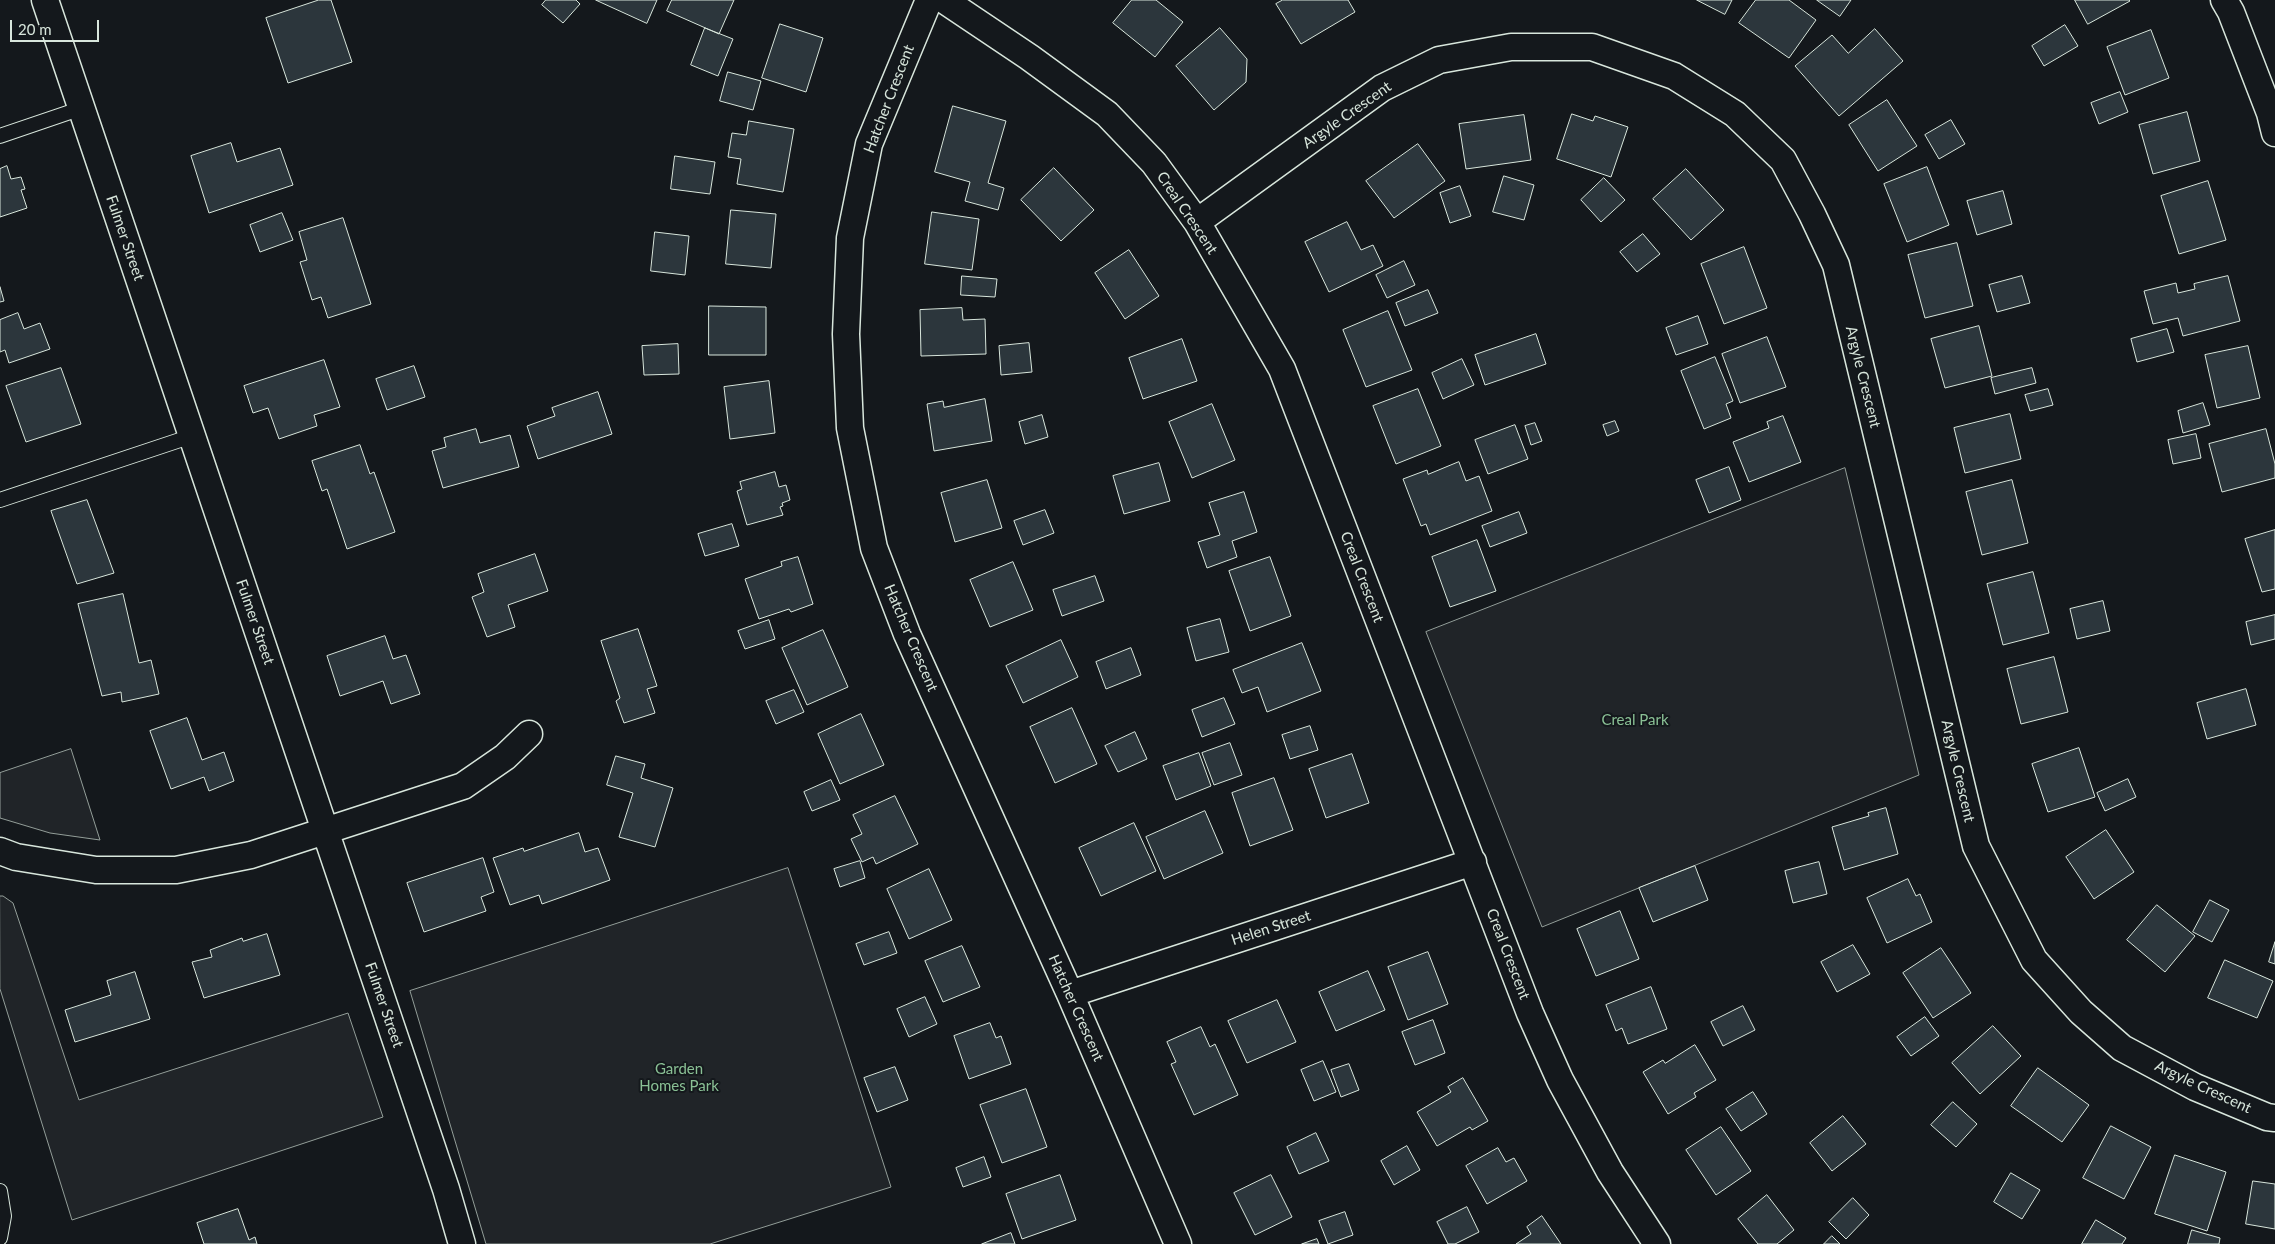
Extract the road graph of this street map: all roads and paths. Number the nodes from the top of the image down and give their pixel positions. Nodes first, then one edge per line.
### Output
1 (45, 0) edge
2 (929, 0) edge
3 (944, 0) edge
4 (2224, 0) edge
5 (82, 108) junction
6 (2275, 133) edge
7 (0, 136) edge
8 (1197, 222) junction
9 (192, 436) junction
10 (0, 500) edge
11 (528, 734) dead end
12 (324, 829) junction
13 (0, 851) edge
14 (1473, 862) junction
15 (1070, 994) junction
16 (2275, 1118) edge
17 (0, 1191) edge
18 (0, 1238) edge
19 (462, 1244) edge
20 (1178, 1244) edge
21 (1657, 1244) edge

1 - 5 street, Fulmer Street
2 - 15 street, Hatcher Crescent
3 - 8 street, Creal Crescent
4 - 6 street
5 - 7 lane
5 - 9 street, Fulmer Street
8 - 14 street, Creal Crescent
8 - 16 street, Argyle Crescent
9 - 10 lane
9 - 12 street, Fulmer Street
11 - 12 street
12 - 13 street
12 - 19 street, Fulmer Street
14 - 15 street, Helen Street
14 - 21 street, Creal Crescent
15 - 20 street, Hatcher Crescent
17 - 18 lane

